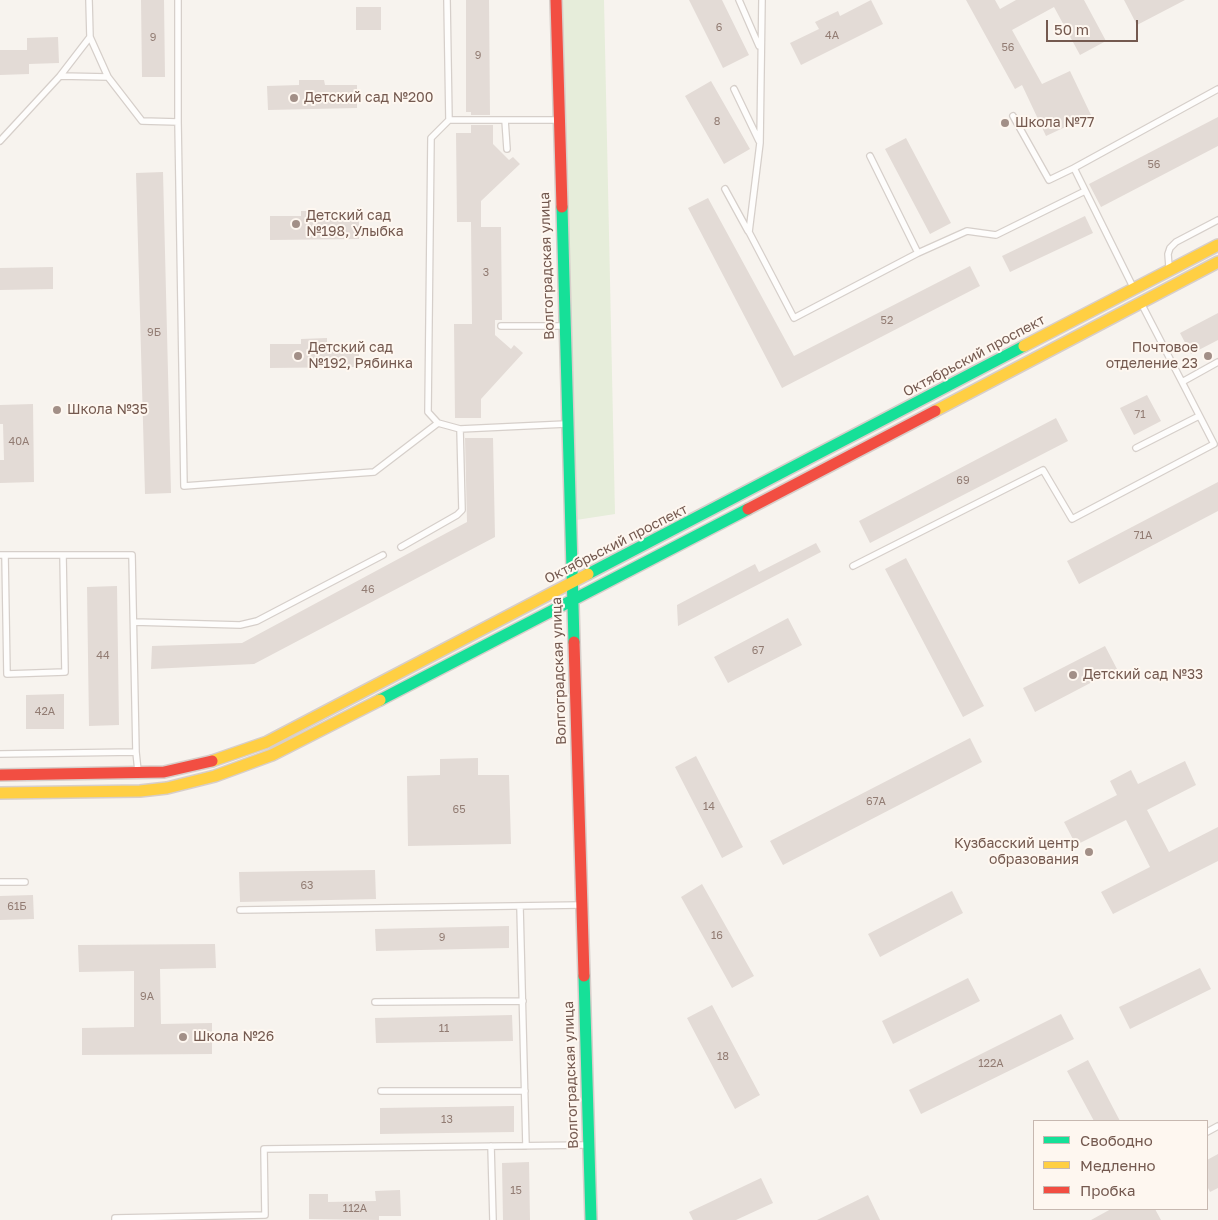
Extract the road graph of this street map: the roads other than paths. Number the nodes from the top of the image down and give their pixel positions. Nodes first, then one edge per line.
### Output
1 (89, 0) edge
2 (178, 0) edge
3 (447, 0) edge
4 (556, 0) edge
5 (739, 0) edge
6 (762, 0) edge
7 (90, 37) junction
8 (760, 48) junction
9 (60, 76) junction
10 (108, 77) junction
11 (734, 89) dead end
12 (1218, 89) edge
13 (1014, 116) dead end
14 (449, 120) junction
15 (505, 120) junction
16 (558, 120) junction
17 (178, 122) junction
18 (0, 141) edge
19 (760, 143) junction
20 (507, 148) dead end
21 (870, 156) dead end
22 (1074, 168) junction
23 (725, 189) dead end
24 (1085, 191) junction
25 (1218, 220) edge
26 (748, 232) junction
27 (1218, 245) edge
28 (918, 253) junction
29 (1218, 262) edge
30 (1170, 270) junction
31 (1134, 289) junction
32 (1141, 302) junction
33 (501, 326) dead end
34 (564, 326) junction
35 (1218, 362) edge
36 (1182, 382) junction
37 (1199, 416) junction
38 (438, 423) junction
39 (566, 424) junction
40 (460, 429) junction
41 (1136, 448) dead end
42 (401, 547) dead end
43 (2, 555) edge
44 (63, 555) junction
45 (383, 555) dead end
46 (853, 566) dead end
47 (571, 585) junction
48 (572, 602) junction
49 (134, 622) junction
50 (136, 752) junction
51 (0, 754) edge
52 (138, 773) junction
53 (0, 775) edge
54 (0, 793) edge
55 (0, 882) edge
56 (25, 882) dead end
57 (582, 905) junction
58 (520, 907) junction
59 (240, 910) dead end
60 (523, 1001) junction
61 (375, 1002) dead end
62 (381, 1091) dead end
63 (525, 1091) junction
64 (588, 1145) junction
65 (491, 1146) junction
66 (526, 1146) junction
67 (115, 1220) edge
68 (493, 1220) edge
69 (591, 1220) edge

1 - 7 lane
2 - 17 lane
3 - 14 lane
4 - 16 main road, Волгоградская улица
5 - 8 lane
6 - 8 lane
7 - 9 lane
7 - 10 lane
8 - 19 lane
9 - 10 lane
9 - 18 lane
10 - 17 lane
11 - 19 lane
12 - 22 lane
13 - 22 lane
14 - 15 lane
14 - 38 lane
15 - 16 lane
15 - 20 lane
16 - 34 main road, Волгоградская улица
17 - 38 lane
19 - 26 lane
21 - 28 lane
22 - 24 lane
23 - 26 lane
24 - 28 lane
24 - 31 lane
25 - 30 lane
26 - 28 lane
27 - 30 main road, Октябрьский проспект
29 - 32 main road, Октябрьский проспект
30 - 31 main road, Октябрьский проспект
31 - 47 main road, Октябрьский проспект
32 - 36 lane
32 - 48 main road, Октябрьский проспект
33 - 34 lane
34 - 39 main road, Волгоградская улица
35 - 36 lane
36 - 37 lane
37 - 41 lane
37 - 46 lane
38 - 40 lane
39 - 40 lane
39 - 47 main road, Волгоградская улица
40 - 42 lane
43 - 44 lane
43 - 44 lane
44 - 49 lane
45 - 49 lane
47 - 48 main road, Волгоградская улица
47 - 52 main road, Октябрьский проспект
48 - 54 main road, Октябрьский проспект
48 - 57 main road, Волгоградская улица
49 - 50 lane
50 - 51 lane
50 - 52 lane
52 - 53 main road, Октябрьский проспект
55 - 56 lane
57 - 58 lane
57 - 64 main road, Волгоградская улица
58 - 59 lane
58 - 60 lane
60 - 61 lane
60 - 63 lane
62 - 63 lane
63 - 66 lane
64 - 66 lane
64 - 69 main road, Волгоградская улица
65 - 66 lane
65 - 67 lane
65 - 68 lane

